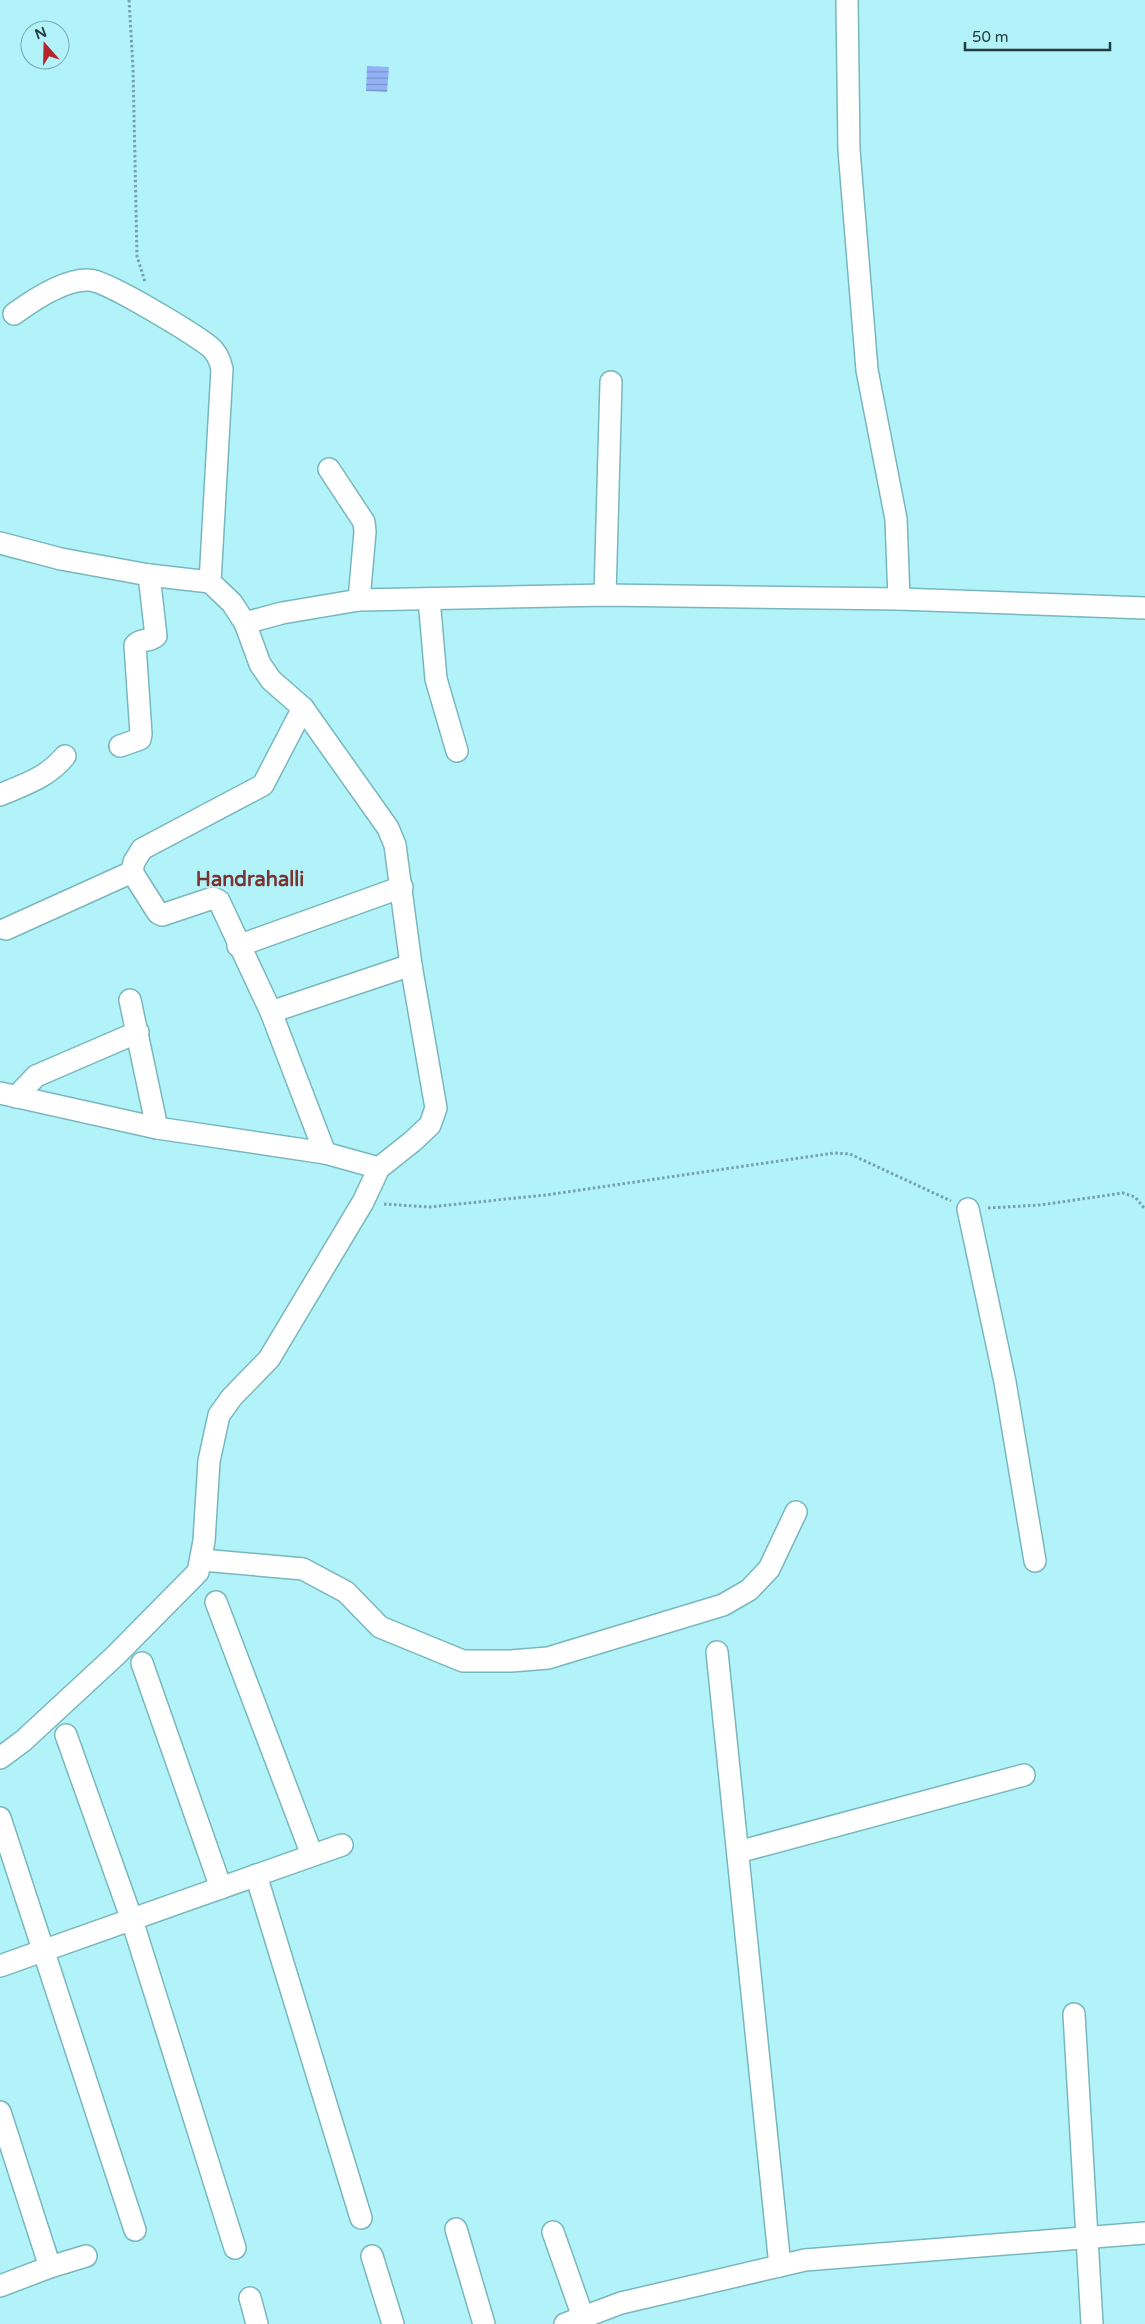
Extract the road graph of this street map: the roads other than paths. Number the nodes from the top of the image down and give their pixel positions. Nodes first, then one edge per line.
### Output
1 (847, 0) edge
2 (14, 314) dead end
3 (611, 382) dead end
4 (329, 469) dead end
5 (0, 543) edge
6 (149, 575) junction
7 (210, 582) junction
8 (606, 595) junction
9 (429, 599) junction
10 (359, 600) junction
11 (900, 600) junction
12 (1145, 608) edge
13 (245, 623) junction
14 (303, 708) junction
15 (120, 746) dead end
16 (457, 751) dead end
17 (65, 756) dead end
18 (0, 795) edge
19 (132, 872) junction
20 (402, 887) junction
21 (6, 929) dead end
22 (238, 946) junction
23 (411, 965) junction
24 (130, 1000) dead end
25 (270, 1012) junction
26 (138, 1032) junction
27 (8, 1095) edge
28 (157, 1128) junction
29 (325, 1152) junction
30 (379, 1168) junction
31 (968, 1209) road end
32 (796, 1512) dead end
33 (202, 1560) junction
34 (1035, 1561) dead end
35 (216, 1602) dead end
36 (717, 1652) dead end
37 (142, 1663) dead end
38 (66, 1735) dead end
39 (0, 1758) edge
40 (1024, 1775) dead end
41 (0, 1818) edge
42 (342, 1844) dead end
43 (738, 1852) junction
44 (312, 1855) junction
45 (256, 1875) junction
46 (221, 1888) junction
47 (132, 1920) junction
48 (43, 1950) junction
49 (0, 1966) edge
50 (1074, 2014) dead end
51 (0, 2112) edge
52 (361, 2218) dead end
53 (456, 2229) dead end
54 (135, 2230) dead end
55 (553, 2232) dead end
56 (1145, 2233) edge
57 (1087, 2238) junction
58 (235, 2248) dead end
59 (86, 2256) dead end
60 (372, 2256) dead end
61 (50, 2266) junction
62 (780, 2266) junction
63 (0, 2286) edge
64 (250, 2298) dead end
65 (574, 2321) edge
66 (257, 2324) edge
67 (393, 2324) edge
68 (484, 2324) edge
69 (1092, 2324) edge

1 - 11 street
2 - 7 street
3 - 8 street
4 - 10 street
5 - 6 street
6 - 7 street
6 - 15 street
7 - 13 street
8 - 9 street
8 - 11 street
9 - 10 street
9 - 16 street
10 - 13 street
11 - 12 street
13 - 14 street
14 - 19 street
14 - 20 street
17 - 18 street
19 - 21 street
19 - 22 street
20 - 22 street
20 - 23 street
22 - 25 street
23 - 25 street
23 - 30 street
24 - 26 street
25 - 29 street
26 - 27 street
26 - 28 street
27 - 28 street
28 - 29 street
29 - 30 street
30 - 33 street
31 - 34 street
32 - 33 street
33 - 39 street
35 - 44 street
36 - 43 street
37 - 46 street
38 - 47 street
40 - 43 street
41 - 48 street
42 - 44 street
43 - 62 street
44 - 45 street
45 - 46 street
45 - 52 street
46 - 47 street
47 - 48 street
47 - 58 street
48 - 49 street
48 - 54 street
50 - 57 street
51 - 61 street
53 - 68 street
55 - 65 street
56 - 57 street
57 - 62 street
57 - 69 street
59 - 61 street
60 - 67 street
61 - 63 street
62 - 65 street
64 - 66 street

